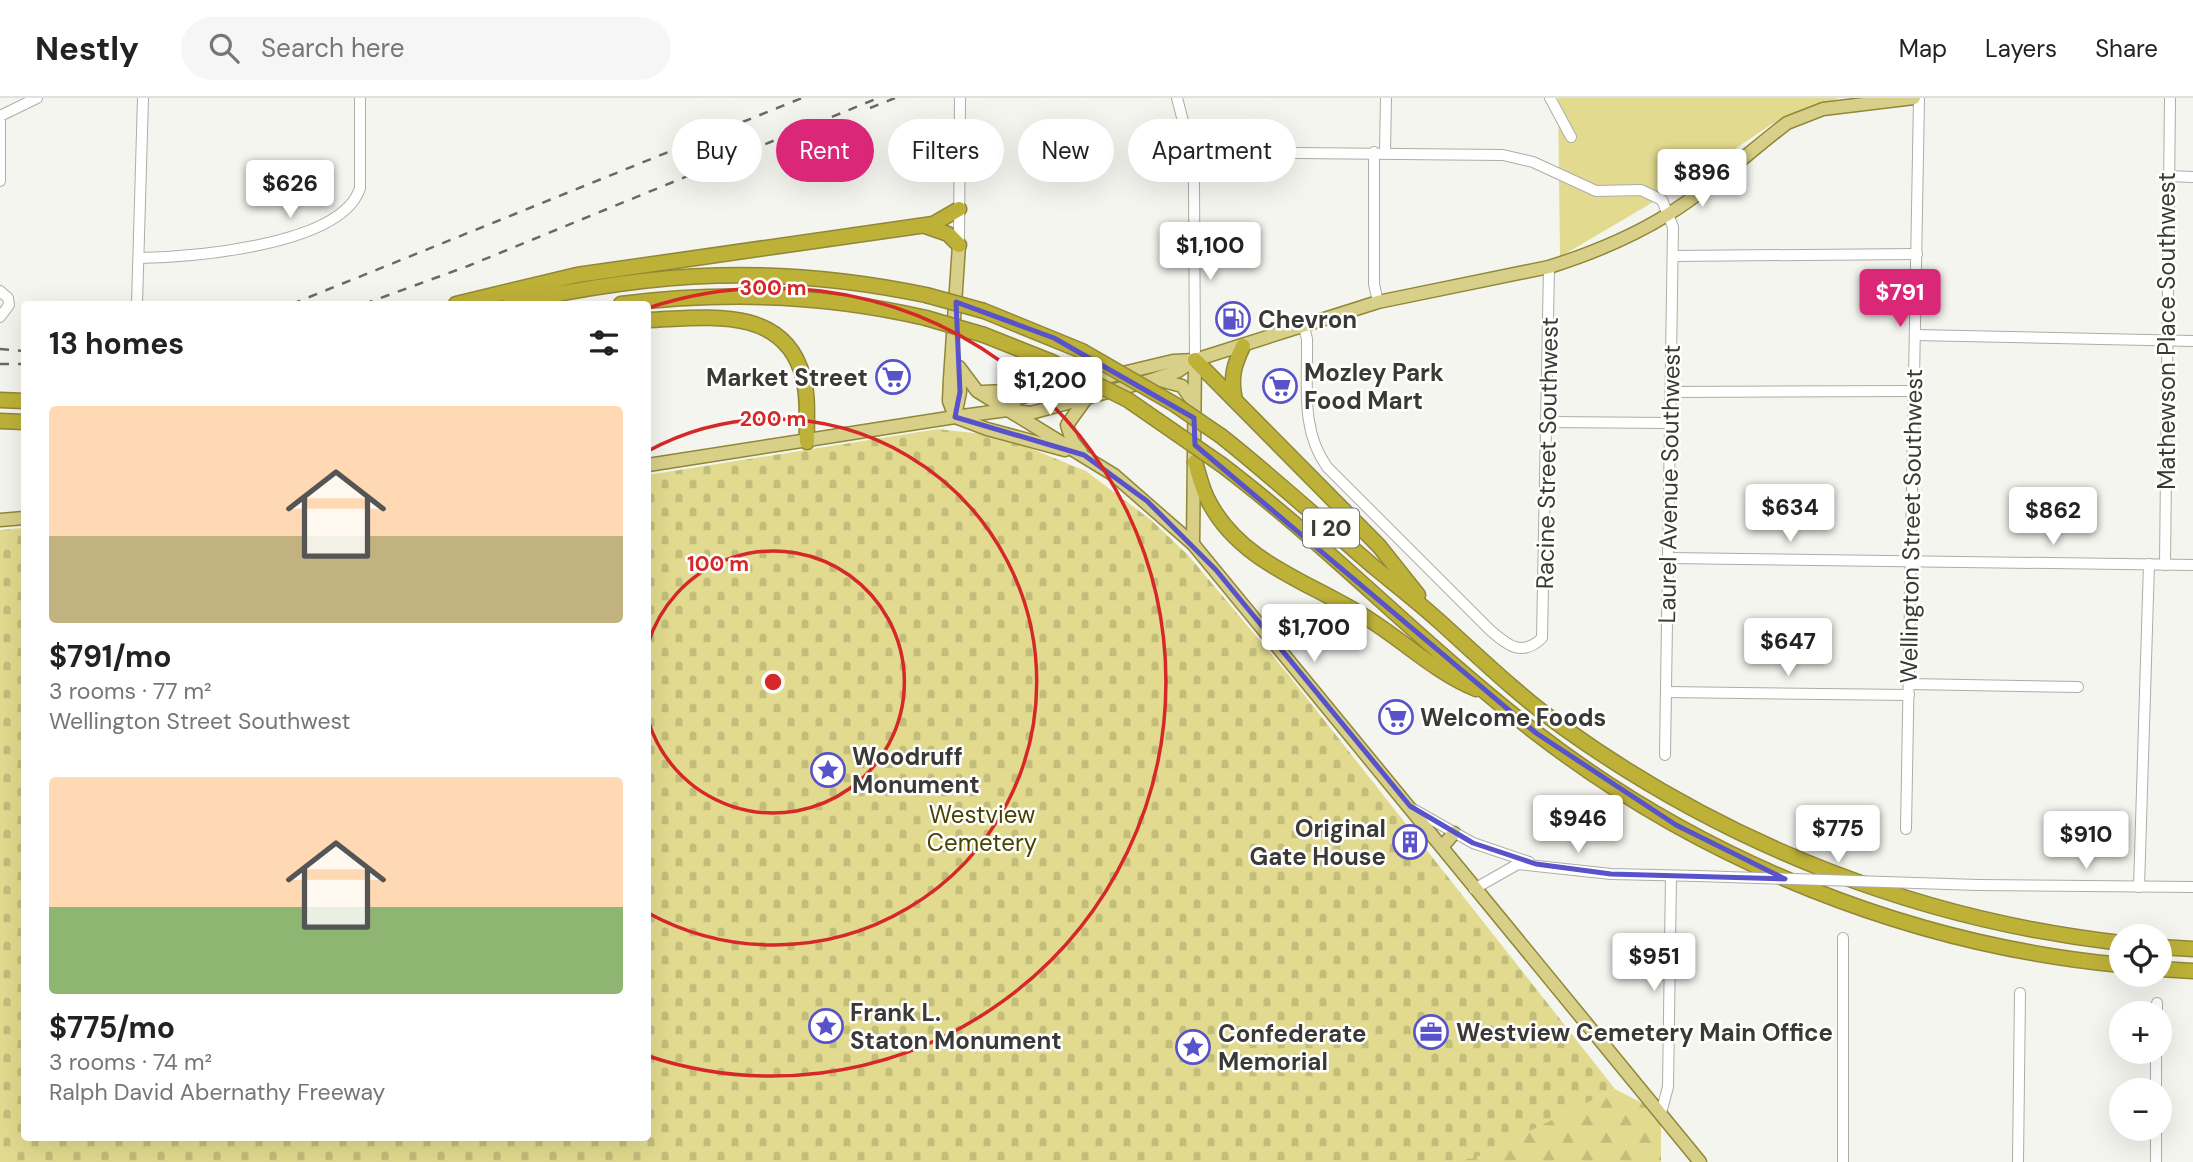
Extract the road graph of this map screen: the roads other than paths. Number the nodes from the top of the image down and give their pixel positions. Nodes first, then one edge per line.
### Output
1 (37, 98) edge
2 (143, 98) edge
3 (360, 98) edge
4 (960, 98) edge
5 (1177, 98) edge
6 (1387, 98) edge
7 (1550, 98) edge
8 (1917, 98) edge
9 (2170, 98) edge
10 (0, 116) edge
11 (1182, 119) edge
12 (0, 122) edge
13 (1571, 137) dead end
14 (1296, 152) edge
15 (1380, 152) junction
16 (2167, 176) junction
17 (2193, 177) edge
18 (0, 181) edge
19 (1194, 182) edge
20 (959, 209) junction
21 (1670, 213) junction
22 (924, 226) junction
23 (959, 245) junction
24 (1917, 254) junction
25 (1673, 256) junction
26 (139, 258) junction
27 (1549, 267) junction
28 (0, 291) edge
29 (137, 301) edge
30 (469, 301) edge
31 (525, 301) edge
32 (651, 301) edge
33 (1378, 302) junction
34 (0, 317) edge
35 (651, 320) edge
36 (1304, 327) junction
37 (1915, 335) junction
38 (2166, 340) junction
39 (2193, 341) edge
40 (954, 346) junction
41 (1242, 346) junction
42 (1195, 360) junction
43 (959, 367) junction
44 (1156, 379) junction
45 (977, 390) junction
46 (1913, 391) junction
47 (1671, 392) junction
48 (1085, 399) junction
49 (0, 400) edge
50 (1235, 400) junction
51 (21, 401) edge
52 (1194, 404) junction
53 (1007, 410) junction
54 (955, 417) junction
55 (0, 421) edge
56 (21, 422) edge
57 (1548, 422) junction
58 (1670, 423) junction
59 (807, 442) junction
60 (1084, 455) junction
61 (1195, 462) junction
62 (651, 465) edge
63 (21, 518) edge
64 (0, 520) edge
65 (1193, 544) junction
66 (1668, 558) junction
67 (1912, 560) junction
68 (2149, 564) junction
69 (2165, 565) junction
70 (2193, 565) edge
71 (1439, 621) junction
72 (2078, 687) dead end
73 (1909, 690) junction
74 (1666, 692) junction
75 (1488, 693) junction
76 (1665, 755) dead end
77 (1410, 806) junction
78 (1906, 829) dead end
79 (1454, 833) junction
80 (1442, 847) junction
81 (1536, 864) junction
82 (1671, 876) junction
83 (2139, 887) junction
84 (2193, 887) edge
85 (1474, 889) junction
86 (1843, 938) dead end
87 (2109, 941) edge
88 (2172, 948) edge
89 (2193, 949) edge
90 (2109, 963) edge
91 (2172, 970) edge
92 (2193, 971) edge
93 (2020, 993) dead end
94 (1661, 1113) junction
95 (2156, 1141) edge
96 (1700, 1162) edge
97 (1843, 1162) edge
98 (2018, 1162) edge
99 (2156, 1162) edge

1 - 10 street
2 - 26 street
3 - 26 street
4 - 20 street
5 - 11 street
6 - 15 street
7 - 13 street
8 - 21 main road
8 - 24 street, Wellington Street Southwest
9 - 16 street, Mathewson Place Southwest
12 - 18 street
14 - 15 street
15 - 21 street
15 - 33 street
16 - 17 street
16 - 38 street, Mathewson Place Southwest
19 - 42 street
20 - 22 highway
20 - 23 street
21 - 25 street, Laurel Avenue Southwest
21 - 27 main road
22 - 23 highway
22 - 30 highway
23 - 40 main road
24 - 25 street
24 - 37 street, Wellington Street Southwest
25 - 47 street, Laurel Avenue Southwest
26 - 29 street
27 - 33 main road
27 - 57 street, Racine Street Southwest
28 - 34 street
31 - 71 highway, I 20, bridge
32 - 75 highway, I 20, bridge
33 - 36 main road
35 - 59 highway
36 - 41 main road
36 - 57 street, Racine Street Southwest
37 - 38 street
37 - 46 street, Wellington Street Southwest
38 - 39 street
38 - 69 street, Mathewson Place Southwest
40 - 43 main road
40 - 54 main road
41 - 42 main road
41 - 50 highway
42 - 44 main road
42 - 45 main road
42 - 50 highway
42 - 52 main road
42 - 53 main road
43 - 45 main road
43 - 54 main road
44 - 48 main road
44 - 52 main road
45 - 53 main road
46 - 47 street
46 - 67 street, Wellington Street Southwest
47 - 58 street, Laurel Avenue Southwest
48 - 53 main road
48 - 60 main road
49 - 51 highway
50 - 71 highway
52 - 61 main road
53 - 54 main road
53 - 60 main road
54 - 59 main road
54 - 60 main road
55 - 56 highway
57 - 58 street
58 - 66 street, Laurel Avenue Southwest
59 - 62 main road
60 - 65 main road
61 - 65 main road
61 - 75 highway
63 - 64 main road
65 - 77 main road
66 - 67 street
66 - 74 street, Laurel Avenue Southwest
67 - 68 street
67 - 73 street, Wellington Street Southwest
68 - 69 street
68 - 83 street
69 - 70 street
71 - 87 highway, I 20
72 - 73 street
73 - 74 street
73 - 78 street, Wellington Street Southwest
74 - 76 street, Laurel Avenue Southwest
75 - 90 highway, I 20
77 - 79 street
77 - 80 main road
79 - 80 main road
79 - 81 street
80 - 85 main road
81 - 82 street
81 - 85 street
82 - 83 street, bridge
82 - 94 street
83 - 84 street
85 - 94 main road
86 - 97 street
88 - 89 highway
91 - 92 highway
93 - 98 street
94 - 96 main road
95 - 99 street

